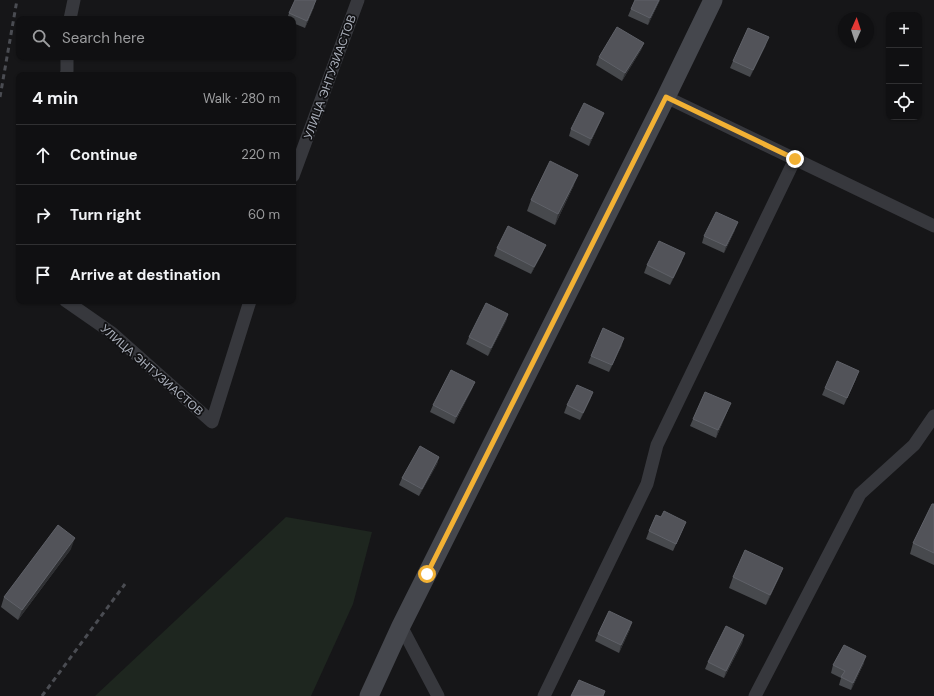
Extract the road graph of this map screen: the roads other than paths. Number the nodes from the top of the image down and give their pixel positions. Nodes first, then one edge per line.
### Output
1 (74, 0) edge
2 (358, 0) edge
3 (713, 0) edge
4 (71, 16) edge
5 (67, 60) edge
6 (67, 72) edge
7 (666, 97) junction
8 (795, 159) junction
9 (296, 168) edge
10 (934, 226) edge
11 (70, 304) edge
12 (249, 304) edge
13 (934, 416) edge
14 (401, 626) junction
15 (369, 696) edge
16 (438, 696) edge
17 (544, 696) edge
18 (755, 696) edge

1 - 4 street
2 - 9 street, УЛИЦА ЭНТУЗИАСТОВ
3 - 7 street
5 - 6 street
7 - 8 street
7 - 14 street
8 - 10 street
8 - 17 street
11 - 12 street, УЛИЦА ЭНТУЗИАСТОВ
13 - 18 street
14 - 15 street
14 - 16 street

